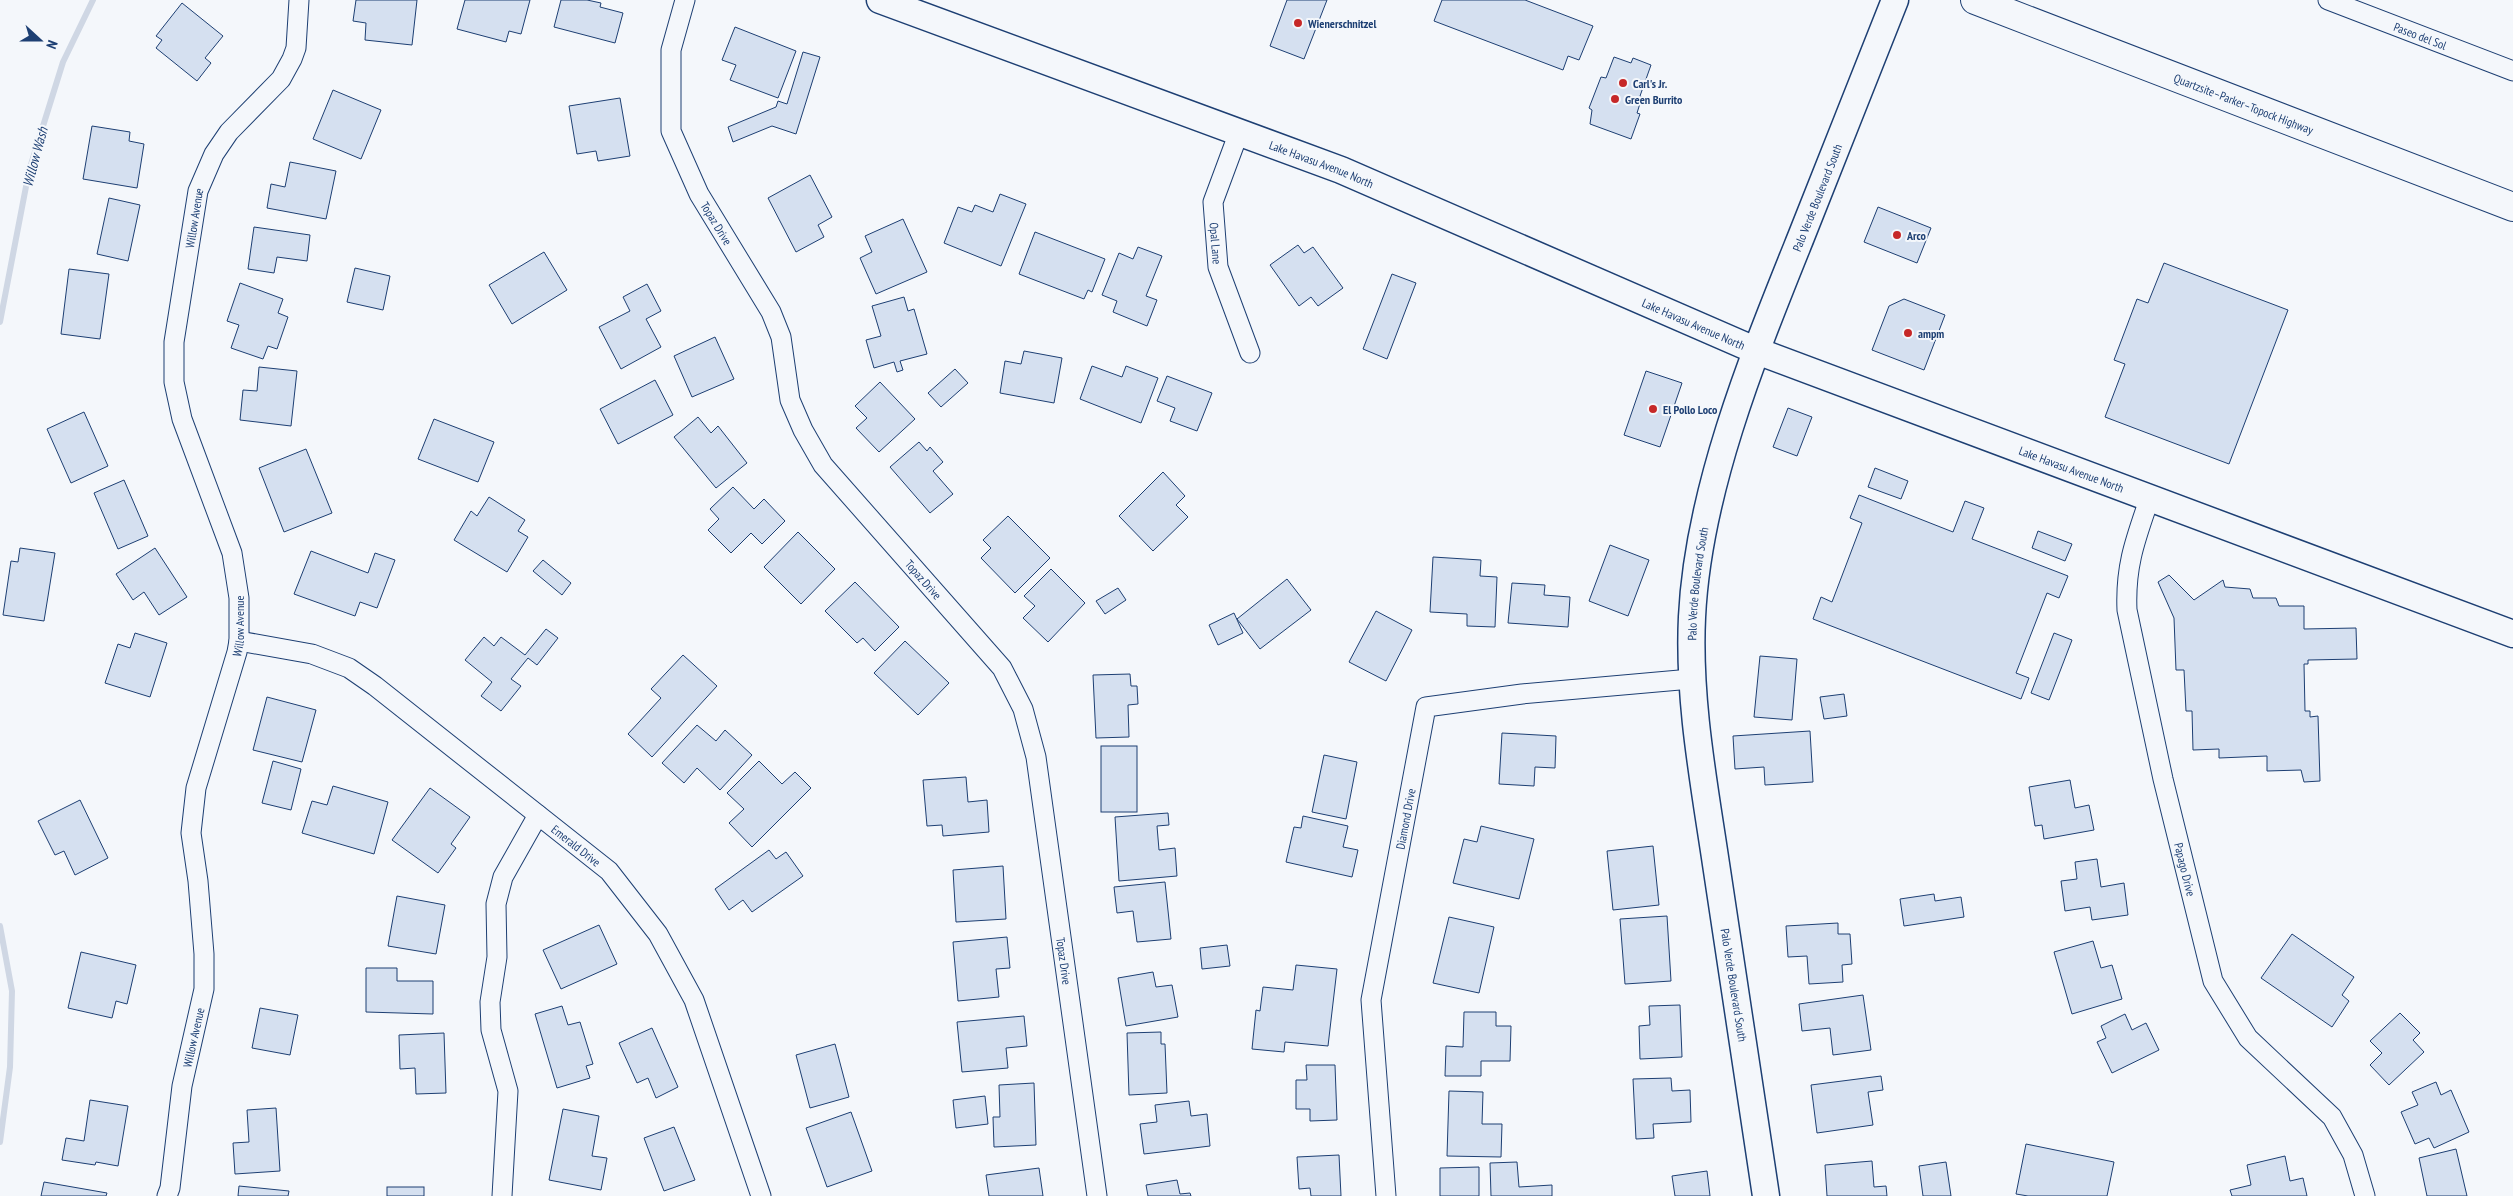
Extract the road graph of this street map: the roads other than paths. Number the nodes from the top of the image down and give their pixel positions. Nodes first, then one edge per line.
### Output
1 (299, 0) edge
2 (685, 0) edge
3 (880, 0) edge
4 (1895, 0) edge
5 (1975, 0) edge
6 (2328, 0) edge
7 (2513, 71) edge
8 (1239, 132) junction
9 (2513, 206) edge
10 (1757, 351) junction
11 (1250, 353) dead end
12 (2150, 497) junction
13 (2513, 634) edge
14 (239, 641) junction
15 (1691, 679) junction
16 (538, 815) junction
17 (167, 1196) edge
18 (502, 1196) edge
19 (762, 1196) edge
20 (1097, 1196) edge
21 (1386, 1196) edge
22 (1766, 1196) edge
23 (2365, 1196) edge

1 - 14 street, Willow Avenue
2 - 20 street, Topaz Drive
3 - 8 main road, Lake Havasu Avenue North
4 - 10 main road, Palo Verde Boulevard South
5 - 9 highway, Quartzsite–Parker–Topock Highway
6 - 7 street, Paseo del Sol
8 - 10 main road, Lake Havasu Avenue North
8 - 11 street, Opal Lane
10 - 12 main road, Lake Havasu Avenue North
10 - 15 main road, Palo Verde Boulevard South
12 - 13 main road, Lake Havasu Avenue North
12 - 23 street, Papago Drive
14 - 16 street, Emerald Drive
14 - 17 street, Willow Avenue
15 - 21 street, Diamond Drive
15 - 22 main road, Palo Verde Boulevard South
16 - 18 street
16 - 19 street, Emerald Drive

